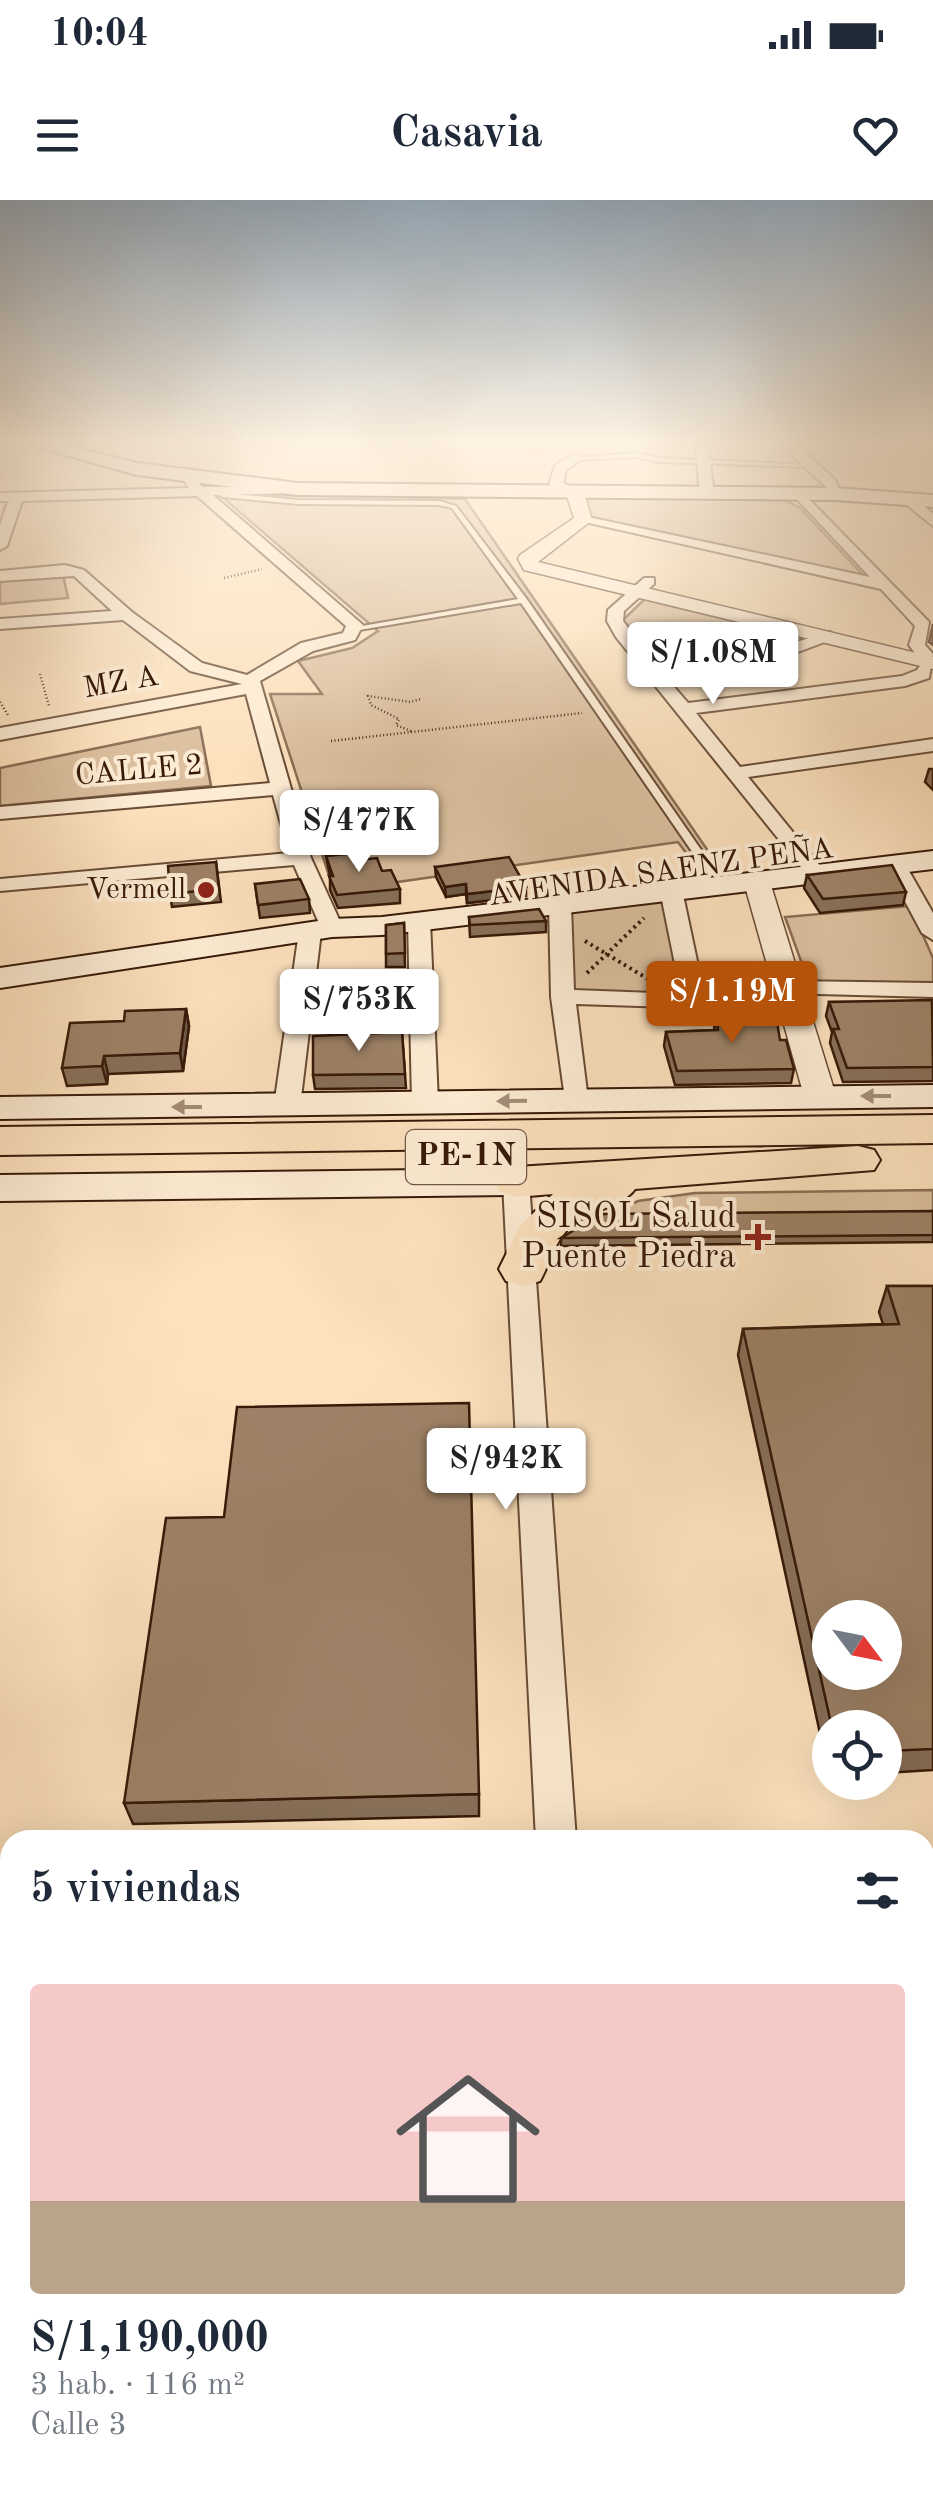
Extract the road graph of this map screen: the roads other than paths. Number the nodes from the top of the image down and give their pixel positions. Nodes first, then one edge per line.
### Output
1 (265, 546) edge
2 (482, 546) edge
3 (544, 546) edge
4 (705, 546) edge
5 (848, 546) edge
6 (0, 576) edge
7 (884, 585) junction
8 (644, 586) junction
9 (523, 600) junction
10 (126, 615) junction
11 (0, 624) edge
12 (349, 634) junction
13 (830, 637) junction
14 (928, 655) edge
15 (647, 664) junction
16 (252, 684) junction
17 (684, 709) junction
18 (0, 734) edge
19 (933, 745) edge
20 (735, 773) junction
21 (282, 788) junction
22 (0, 812) edge
23 (933, 838) edge
24 (301, 858) junction
25 (933, 860) edge
26 (809, 864) junction
27 (895, 864) junction
28 (708, 867) junction
29 (756, 879) junction
30 (0, 885) edge
31 (664, 891) junction
32 (561, 916) junction
33 (418, 922) junction
34 (320, 930) junction
35 (933, 933) edge
36 (0, 978) edge
37 (933, 990) edge
38 (790, 996) junction
39 (563, 997) junction
40 (689, 1000) junction
41 (820, 1096) junction
42 (933, 1096) edge
43 (574, 1100) junction
44 (425, 1102) junction
45 (286, 1106) junction
46 (0, 1108) edge
47 (933, 1129) edge
48 (622, 1133) junction
49 (0, 1142) edge
50 (933, 1152) edge
51 (0, 1162) edge
52 (663, 1174) junction
53 (516, 1182) junction
54 (0, 1188) edge
55 (523, 1269) junction
56 (555, 1830) edge

1 - 12 street
2 - 9 lane
3 - 8 street
4 - 7 street
5 - 7 street
6 - 10 street
7 - 14 street
8 - 13 street
8 - 14 street
8 - 15 street
9 - 12 lane
9 - 28 lane
10 - 11 street
10 - 16 street
12 - 16 street
13 - 14 street
13 - 15 street
14 - 17 street
15 - 17 street
16 - 18 street, MZ A
16 - 21 street
17 - 20 street
19 - 20 street
20 - 26 street
21 - 22 street, CALLE 2
21 - 24 street
23 - 26 main road, AVENIDA SAENZ PEÑA
24 - 30 street
24 - 34 street
25 - 27 main road, AVENIDA SAENZ PEÑA
26 - 27 main road, AVENIDA SAENZ PEÑA
26 - 28 main road, AVENIDA SAENZ PEÑA
26 - 29 main road, AVENIDA SAENZ PEÑA
27 - 35 street
28 - 34 main road, AVENIDA SAENZ PEÑA
29 - 31 main road, AVENIDA SAENZ PEÑA
29 - 38 street
31 - 32 main road, AVENIDA SAENZ PEÑA
31 - 40 street
32 - 33 main road, AVENIDA SAENZ PEÑA
32 - 39 street
33 - 34 main road, AVENIDA SAENZ PEÑA
33 - 44 street
34 - 36 main road, AVENIDA SAENZ PEÑA
34 - 45 street
37 - 38 street
38 - 40 street
38 - 41 street
39 - 40 street
39 - 43 street
42 -> 41 main road
41 - 43 main road
41 - 48 highway
43 -> 44 main road
44 - 45 main road
45 -> 46 main road
47 - 48 highway, PE-1N
48 - 49 highway, PE-1N
50 - 51 highway, PE-1N
50 - 52 highway
52 - 53 highway
52 - 55 highway
53 - 54 main road
53 - 55 street
55 - 56 street

